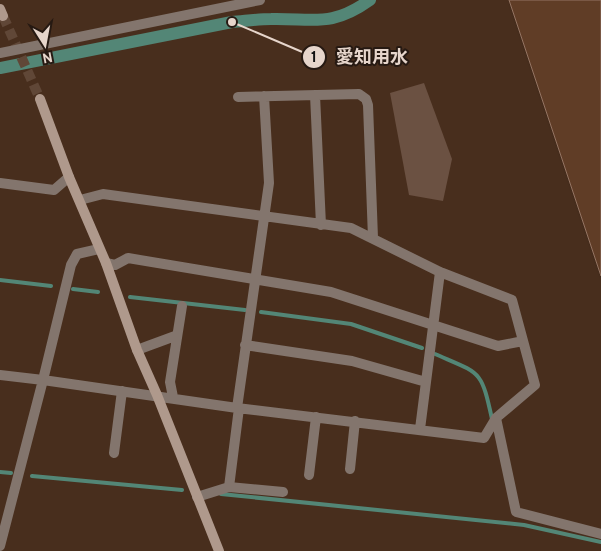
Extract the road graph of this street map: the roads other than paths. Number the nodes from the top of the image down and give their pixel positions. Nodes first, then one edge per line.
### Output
1 (260, 0) edge
2 (0, 53) edge
3 (315, 95) junction
4 (264, 96) junction
5 (238, 97) dead end
6 (40, 99) tunnel mouth
7 (70, 177) junction
8 (0, 183) edge
9 (80, 200) junction
10 (265, 217) junction
11 (321, 224) junction
12 (373, 238) junction
13 (99, 249) junction
14 (106, 263) junction
15 (440, 272) junction
16 (255, 277) junction
17 (182, 306) dead end
18 (433, 323) junction
19 (176, 336) junction
20 (523, 341) junction
21 (245, 345) junction
22 (137, 350) junction
23 (0, 375) edge
24 (43, 380) junction
25 (426, 382) junction
26 (122, 390) junction
27 (157, 395) junction
28 (173, 397) junction
29 (238, 408) junction
30 (316, 417) junction
31 (496, 418) junction
32 (355, 421) junction
33 (420, 429) junction
34 (114, 453) dead end
35 (350, 469) dead end
36 (308, 475) dead end
37 (229, 487) junction
38 (283, 492) dead end
39 (197, 497) junction
40 (601, 534) edge
41 (0, 546) edge
42 (219, 551) edge

1 - 2 street
3 - 4 street
3 - 11 street
3 - 12 street
4 - 5 street
4 - 10 street
6 - 7 street
7 - 8 street
7 - 9 street
9 - 10 street
9 - 13 street
10 - 11 street
10 - 16 street
11 - 12 street
12 - 15 street
13 - 14 street
13 - 24 street
14 - 16 street
14 - 22 street
15 - 18 street
15 - 20 street
16 - 18 street
16 - 21 street
17 - 19 street
18 - 20 street
18 - 25 street
19 - 22 street
19 - 28 street
20 - 31 street
21 - 25 street
21 - 29 street
22 - 27 street
23 - 24 street
24 - 26 street
24 - 41 street
25 - 33 street
26 - 27 street
26 - 34 street
27 - 28 street
27 - 39 street
28 - 29 street
29 - 30 street
29 - 37 street
30 - 32 street
30 - 36 street
31 - 33 street
31 - 40 street
32 - 33 street
32 - 35 street
37 - 38 street
37 - 39 street
39 - 42 street

